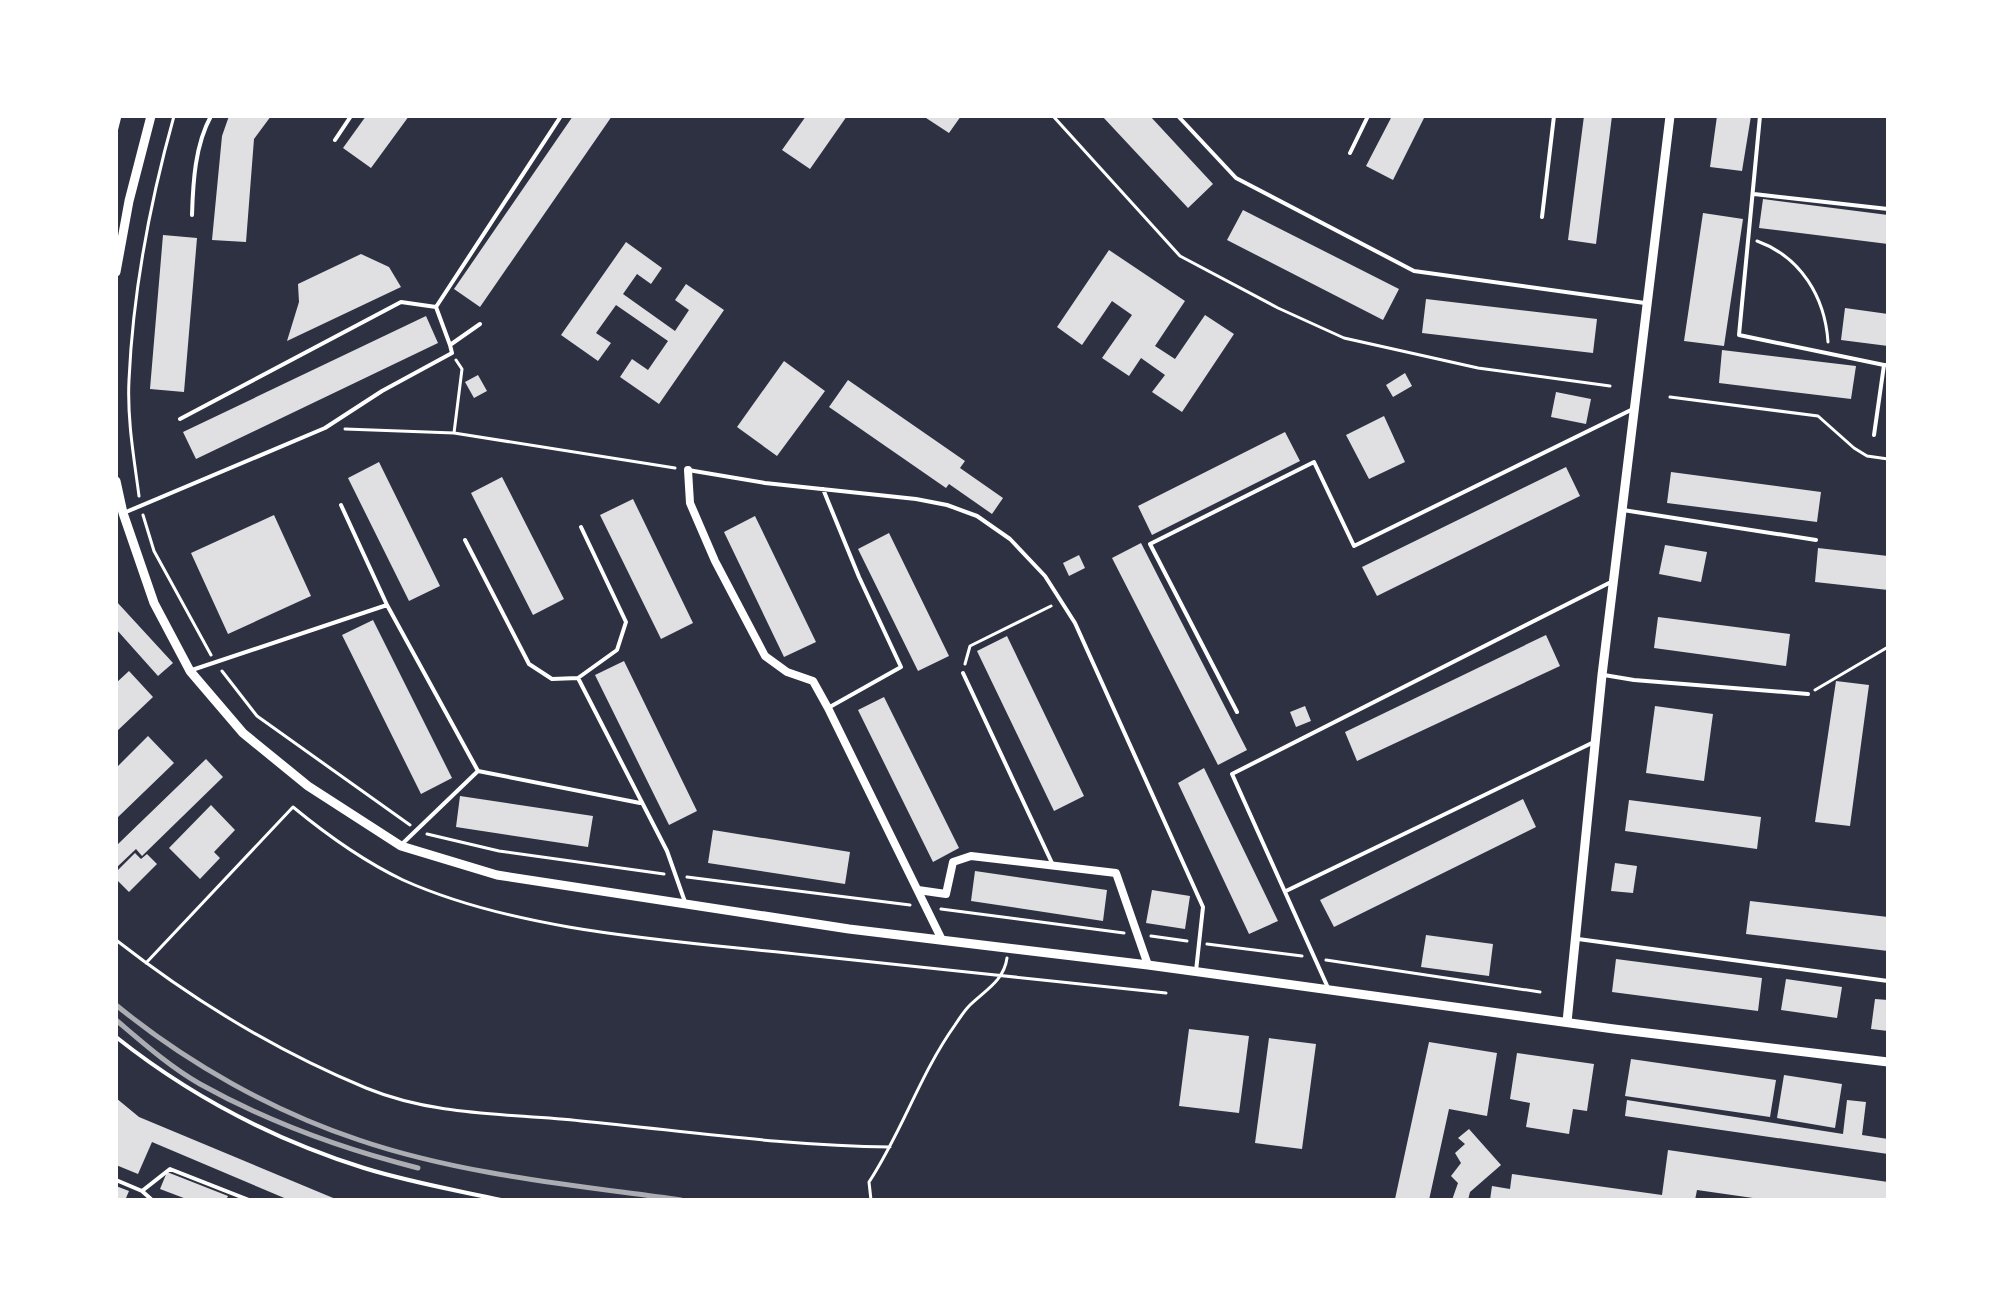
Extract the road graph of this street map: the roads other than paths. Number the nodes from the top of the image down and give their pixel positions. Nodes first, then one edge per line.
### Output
1 (151, 116) edge
2 (211, 116) edge
3 (351, 116) edge
4 (561, 116) edge
5 (1178, 116) edge
6 (1368, 116) edge
7 (1554, 116) edge
8 (1670, 116) edge
9 (1760, 116) edge
10 (335, 140) dead end
11 (1350, 153) dead end
12 (1754, 194) junction
13 (1888, 209) edge
14 (192, 215) dead end
15 (1542, 217) dead end
16 (116, 272) edge
17 (1648, 303) junction
18 (436, 307) junction
19 (480, 324) dead end
20 (450, 345) junction
21 (1886, 365) edge
22 (1635, 408) junction
23 (180, 419) dead end
24 (1874, 435) dead end
25 (688, 470) joint
26 (116, 481) edge
27 (823, 489) junction
28 (341, 505) dead end
29 (1623, 510) junction
30 (123, 513) junction
31 (581, 527) dead end
32 (465, 540) dead end
33 (1816, 540) dead end
34 (1615, 580) junction
35 (387, 605) junction
36 (190, 671) junction
37 (963, 673) road end
38 (1602, 675) junction
39 (578, 678) junction
40 (1808, 694) road end
41 (828, 708) junction
42 (1237, 712) dead end
43 (1596, 741) junction
44 (478, 771) junction
45 (640, 803) junction
46 (401, 846) junction
47 (1053, 865) junction
48 (918, 890) junction
49 (1286, 891) junction
50 (685, 902) junction
51 (1575, 938) junction
52 (942, 940) junction
53 (1148, 965) junction
54 (1196, 971) junction
55 (1888, 981) edge
56 (1329, 991) junction
57 (1567, 1022) junction
58 (116, 1037) edge
59 (1888, 1062) edge
60 (116, 1180) edge
61 (142, 1191) junction
62 (152, 1200) edge
63 (249, 1200) edge
64 (501, 1200) edge

1 - 16 street
2 - 14 lane
3 - 10 lane
4 - 18 lane
5 - 17 lane
6 - 11 lane
7 - 15 lane
8 - 17 street
9 - 12 lane
12 - 13 lane
12 - 21 lane
17 - 22 street
18 - 20 lane
18 - 23 lane
19 - 20 lane
20 - 30 lane
21 - 24 lane
22 - 29 street
22 - 42 lane
25 - 27 lane
25 - 41 street
26 - 30 street
27 - 41 lane
27 - 54 lane
28 - 35 lane
29 - 33 lane
29 - 34 street
30 - 36 street
31 - 39 lane
32 - 39 lane
34 - 38 street
34 - 49 lane
35 - 36 lane
35 - 44 lane
36 - 46 street
37 - 47 lane
38 - 40 lane
38 - 43 street
39 - 45 lane
41 - 48 street
43 - 49 lane
43 - 51 street
44 - 45 lane
44 - 46 lane
45 - 50 lane
46 - 50 street
47 - 48 street
47 - 53 street
48 - 52 street
49 - 56 lane
50 - 52 street
51 - 55 lane
51 - 57 street
52 - 53 street
53 - 54 street
54 - 56 street
56 - 57 street
57 - 59 street
58 - 64 lane
60 - 61 lane
61 - 62 lane
61 - 63 lane

